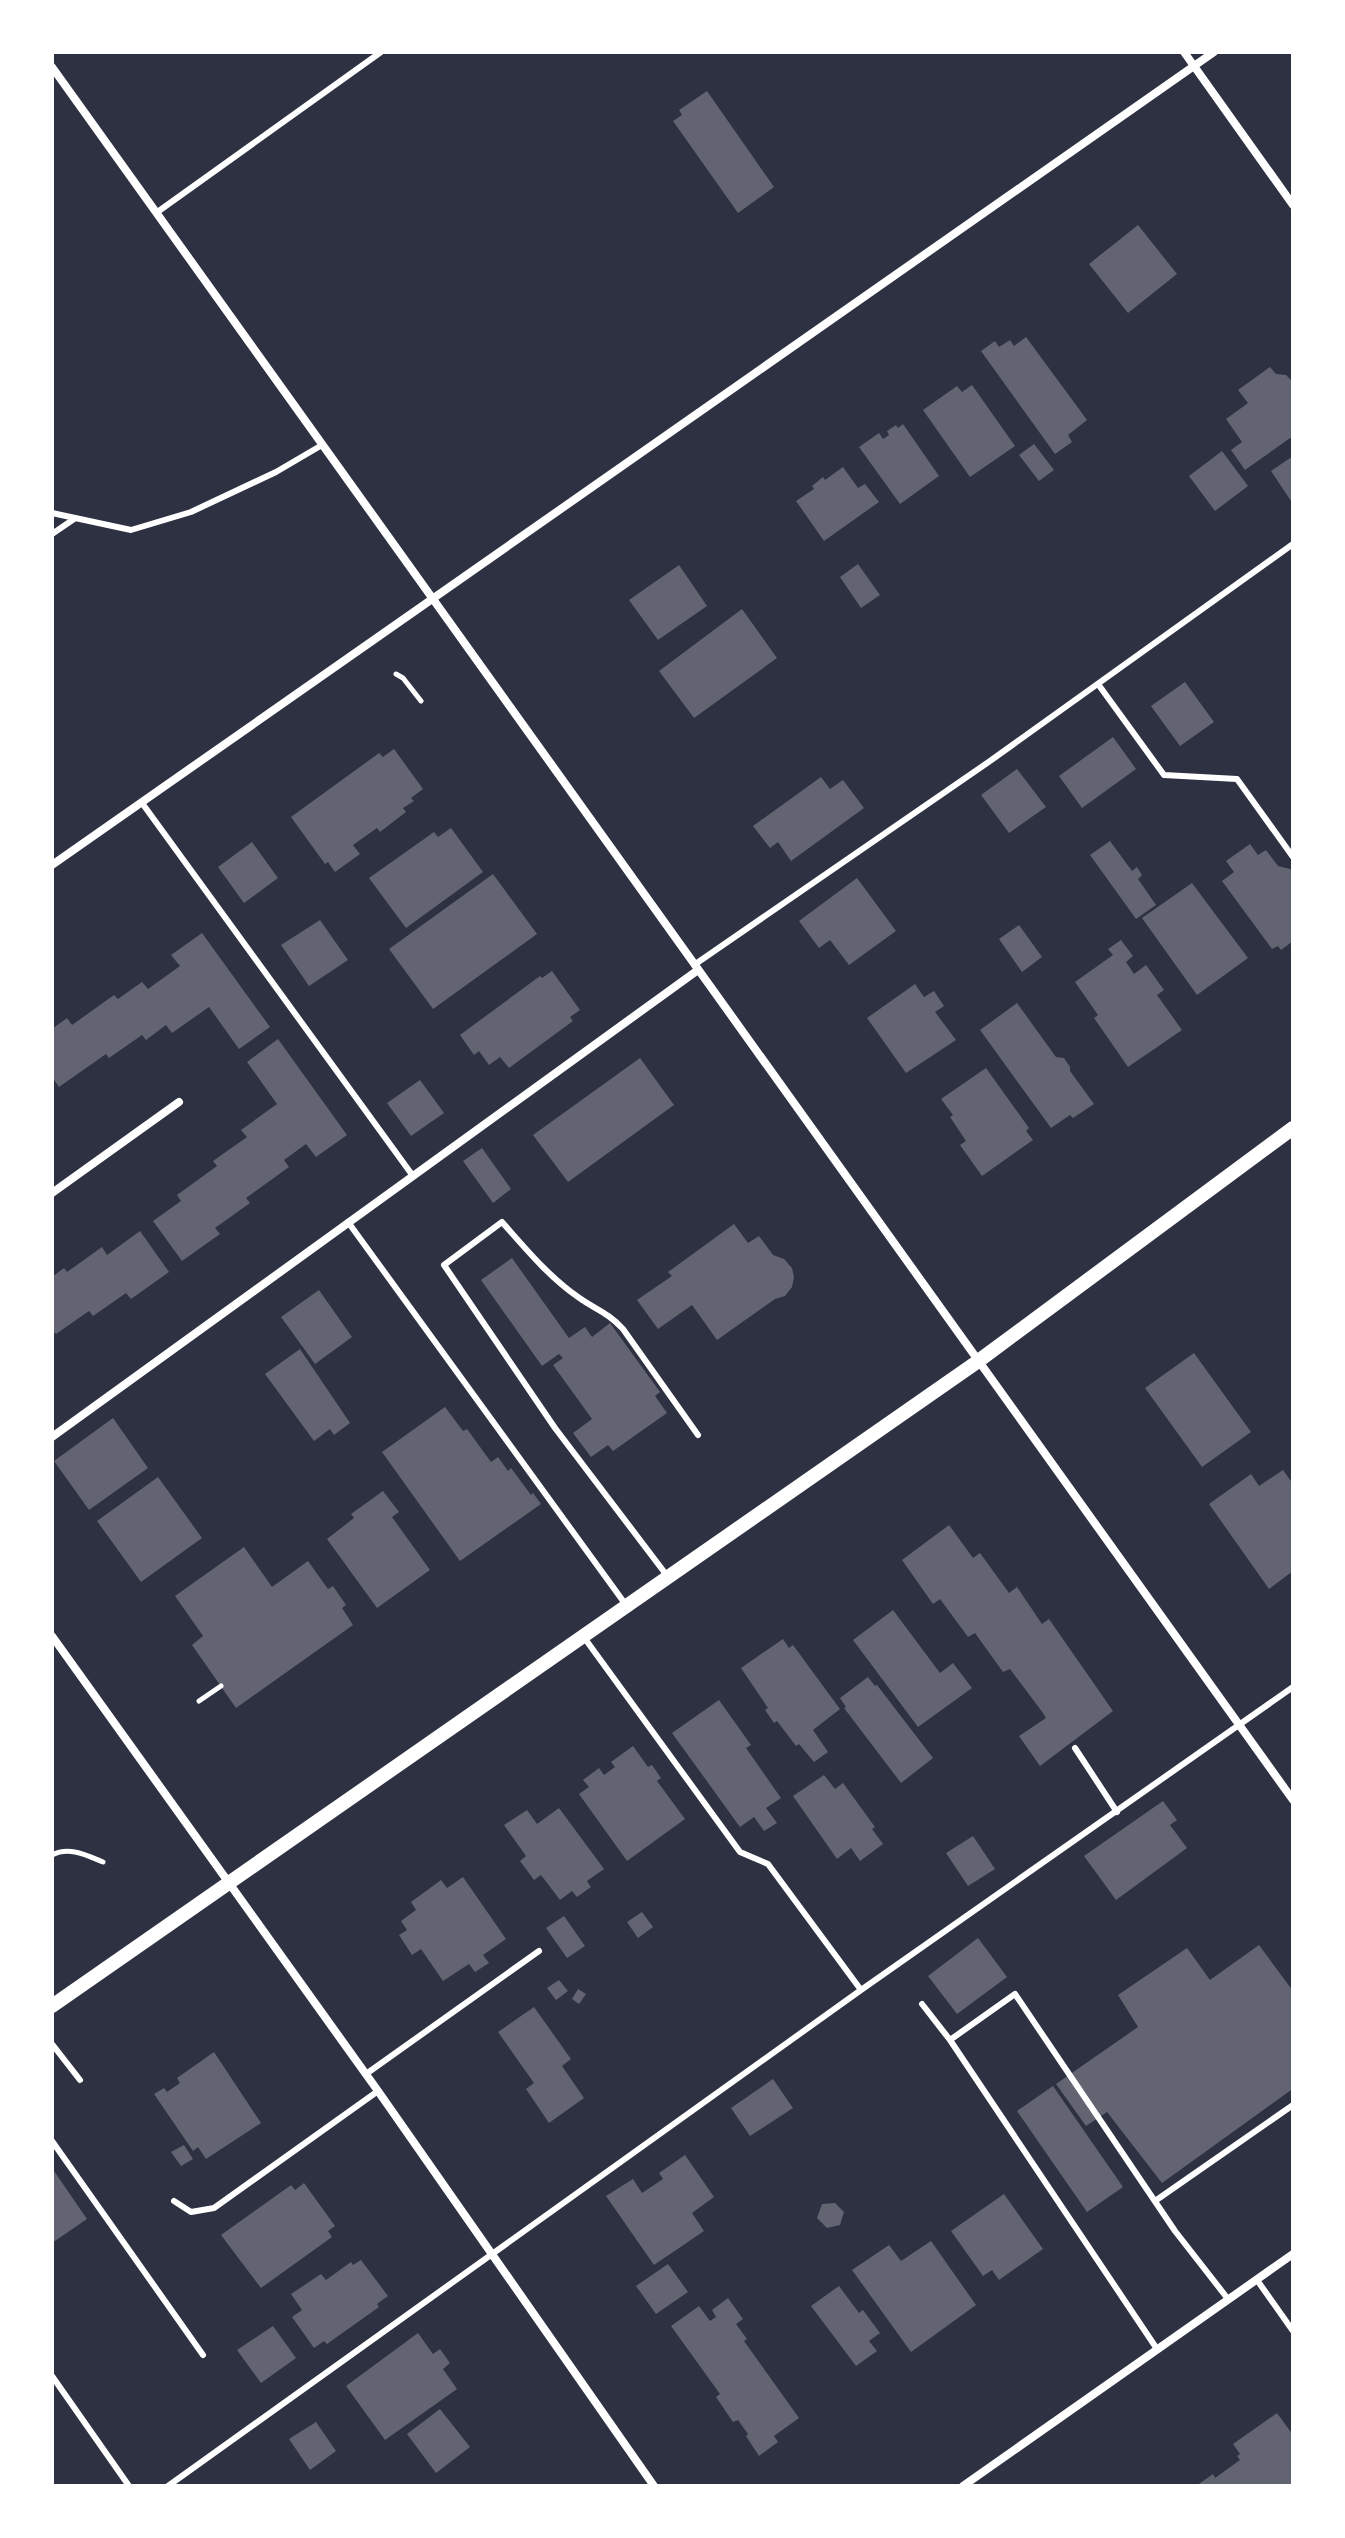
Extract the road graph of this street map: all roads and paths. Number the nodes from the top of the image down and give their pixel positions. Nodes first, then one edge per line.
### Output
1 (381, 52) edge
2 (1184, 52) edge
3 (1214, 52) edge
4 (1194, 66) junction
5 (52, 67) edge
6 (1293, 205) edge
7 (156, 213) junction
8 (322, 445) junction
9 (52, 513) edge
10 (74, 519) junction
11 (52, 534) edge
12 (1293, 544) edge
13 (432, 599) junction
14 (396, 674) dead end
15 (1098, 684) junction
16 (421, 701) dead end
17 (142, 803) junction
18 (1293, 857) edge
19 (52, 865) edge
20 (696, 968) junction
21 (179, 1102) dead end
22 (1293, 1128) edge
23 (413, 1176) junction
24 (52, 1193) edge
25 (348, 1222) junction
26 (977, 1362) junction
27 (698, 1435) dead end
28 (52, 1437) edge
29 (668, 1577) junction
30 (626, 1605) junction
31 (52, 1636) edge
32 (583, 1636) junction
33 (221, 1686) dead end
34 (1293, 1687) edge
35 (199, 1701) dead end
36 (1239, 1725) junction
37 (1075, 1748) dead end
38 (1293, 1800) edge
39 (1117, 1812) junction
40 (52, 1855) edge
41 (103, 1862) dead end
42 (229, 1881) junction
43 (539, 1951) dead end
44 (861, 1990) junction
45 (922, 2004) dead end
46 (52, 2006) edge
47 (950, 2040) junction
48 (52, 2044) edge
49 (366, 2074) junction
50 (80, 2080) dead end
51 (378, 2091) junction
52 (1293, 2105) edge
53 (52, 2141) edge
54 (174, 2201) dead end
55 (1155, 2201) junction
56 (1293, 2254) edge
57 (493, 2255) junction
58 (1257, 2280) junction
59 (1228, 2299) junction
60 (1293, 2331) edge
61 (1157, 2349) junction
62 (203, 2355) dead end
63 (52, 2376) edge
64 (129, 2486) edge
65 (168, 2486) edge
66 (654, 2486) edge
67 (963, 2486) edge

1 - 7 lane
2 - 4 street
3 - 4 street
4 - 6 street
4 - 13 street
5 - 7 street
7 - 8 street
8 - 10 lane
8 - 13 street
9 - 10 lane
10 - 11 lane
12 - 15 lane
13 - 17 street
13 - 20 street
14 - 16 path
15 - 18 lane
15 - 20 lane
17 - 19 street
17 - 23 lane
20 - 23 street
20 - 26 street
21 - 24 street
22 - 26 street
23 - 25 street
25 - 28 street
25 - 30 lane
26 - 29 street
26 - 36 street
27 - 29 lane
29 - 30 street
30 - 32 street
31 - 42 street
32 - 42 street
32 - 44 lane
33 - 35 path
34 - 36 lane
36 - 38 street
36 - 39 lane
37 - 39 lane
39 - 44 lane
40 - 41 path
42 - 46 street
42 - 49 street
43 - 49 lane
44 - 57 lane
45 - 47 lane
47 - 55 lane
47 - 61 lane
48 - 50 lane
49 - 51 street
51 - 54 lane
51 - 57 street
52 - 55 lane
53 - 62 lane
55 - 59 lane
56 - 58 street
57 - 65 lane
57 - 66 street
58 - 59 street
58 - 60 lane
59 - 61 street
61 - 67 street
63 - 64 lane

